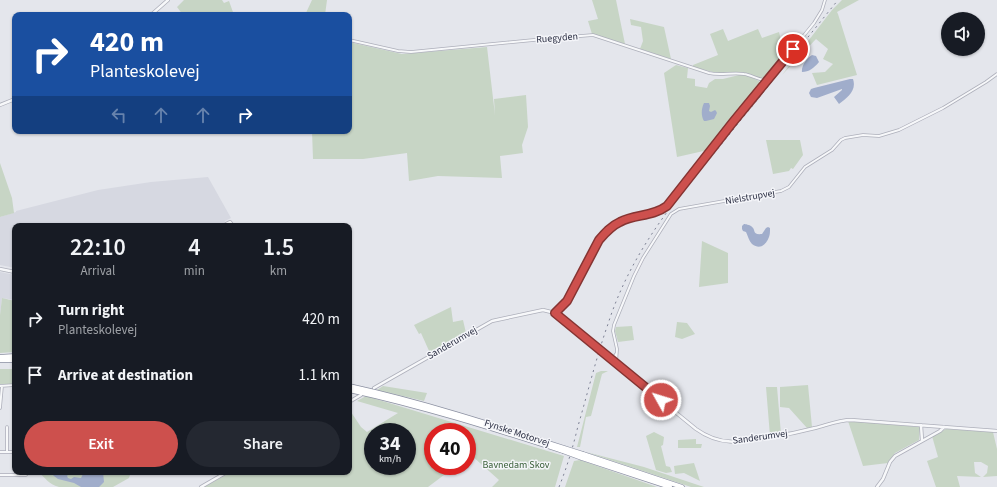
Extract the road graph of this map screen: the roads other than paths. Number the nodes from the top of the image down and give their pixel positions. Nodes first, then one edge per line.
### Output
1 (168, 0) edge
2 (825, 0) edge
3 (154, 12) edge
4 (352, 41) edge
5 (997, 74) edge
6 (760, 80) junction
7 (768, 80) junction
8 (762, 87) junction
9 (12, 100) edge
10 (0, 105) edge
11 (0, 268) edge
12 (12, 271) edge
13 (555, 313) junction
14 (617, 354) junction
15 (12, 356) edge
16 (0, 357) edge
17 (609, 358) junction
18 (0, 360) edge
19 (12, 360) edge
20 (616, 364) junction
21 (12, 385) edge
22 (1, 386) edge
23 (352, 387) edge
24 (374, 388) dead end
25 (352, 391) edge
26 (361, 395) dead end
27 (352, 400) edge
28 (0, 408) edge
29 (921, 425) junction
30 (7, 427) dead end
31 (944, 427) junction
32 (997, 431) edge
33 (922, 440) junction
34 (563, 450) junction
35 (0, 452) edge
36 (7, 452) junction
37 (12, 452) edge
38 (583, 456) junction
39 (0, 475) edge
40 (26, 475) dead end
41 (222, 475) edge
42 (201, 487) edge
43 (670, 487) edge
44 (682, 487) edge
45 (877, 487) edge

1 - 3 street
2 - 7 street
4 - 6 street, Ruegyden
5 - 14 street, Nielstrupvej
6 - 7 street, Ruegyden
6 - 8 street
7 - 8 street
8 - 13 street
9 - 10 street
11 - 12 street
13 - 17 street, Sanderumvej
13 - 24 street, Sanderumvej
14 - 17 street
14 - 20 street, Nielstrupvej
15 - 16 highway
17 - 20 street, Sanderumvej
18 - 19 highway
20 - 29 street, Sanderumvej
21 - 22 street
22 - 28 street
23 - 34 highway, Fynske Motorvej
25 - 34 highway, Fynske Motorvej
26 - 27 street
29 - 31 street, Sanderumvej
29 - 33 street
30 - 36 street
31 - 32 street, Sanderumvej
31 - 33 street
33 - 45 street
34 - 38 highway, Fynske Motorvej, bridge
35 - 36 street
36 - 37 street
38 - 43 highway, Fynske Motorvej
38 - 44 highway, Fynske Motorvej
39 - 40 street
41 - 42 street

